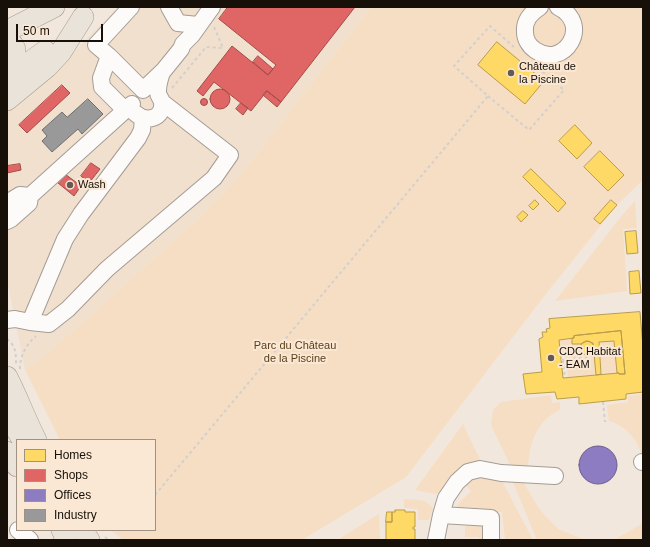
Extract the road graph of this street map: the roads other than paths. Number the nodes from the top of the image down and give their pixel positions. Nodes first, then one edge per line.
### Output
1 (54, 7) edge
2 (131, 7) edge
3 (168, 7) edge
4 (212, 7) edge
5 (540, 7) edge
6 (562, 8) edge
7 (88, 12) edge
8 (178, 23) junction
9 (206, 24) junction
10 (7, 31) edge
11 (7, 40) edge
12 (183, 44) junction
13 (109, 56) junction
14 (7, 64) edge
15 (7, 79) edge
16 (158, 94) junction
17 (7, 100) edge
18 (129, 107) junction
19 (143, 118) junction
20 (30, 196) junction
21 (7, 203) edge
22 (7, 221) edge
23 (7, 320) edge
24 (30, 322) junction
25 (14, 374) edge
26 (7, 415) edge
27 (22, 439) edge
28 (35, 439) edge
29 (7, 452) edge
30 (16, 465) edge
31 (7, 467) edge
32 (555, 476) dead end
33 (16, 479) edge
34 (441, 515) junction
35 (7, 520) edge
36 (16, 529) edge
37 (18, 531) edge
38 (83, 531) edge
39 (30, 540) edge
40 (89, 540) edge
41 (436, 540) edge
42 (491, 540) edge

1 - 10 main road
2 - 13 street
3 - 8 street
4 - 9 street
5 - 6 street
7 - 15 main road
7 - 17 main road
8 - 9 street
8 - 12 street
9 - 12 street
11 - 14 main road
12 - 16 street
13 - 16 street
13 - 18 street
16 - 18 street
16 - 19 street
16 - 24 street
18 - 19 street
18 - 20 street
19 - 24 street
20 - 21 street
20 - 22 street
23 - 24 street
25 - 28 main road
26 - 27 main road
29 - 30 main road
31 - 33 main road
32 - 34 street
34 - 41 street
34 - 42 street
35 - 36 street
37 - 39 street
38 - 40 main road

